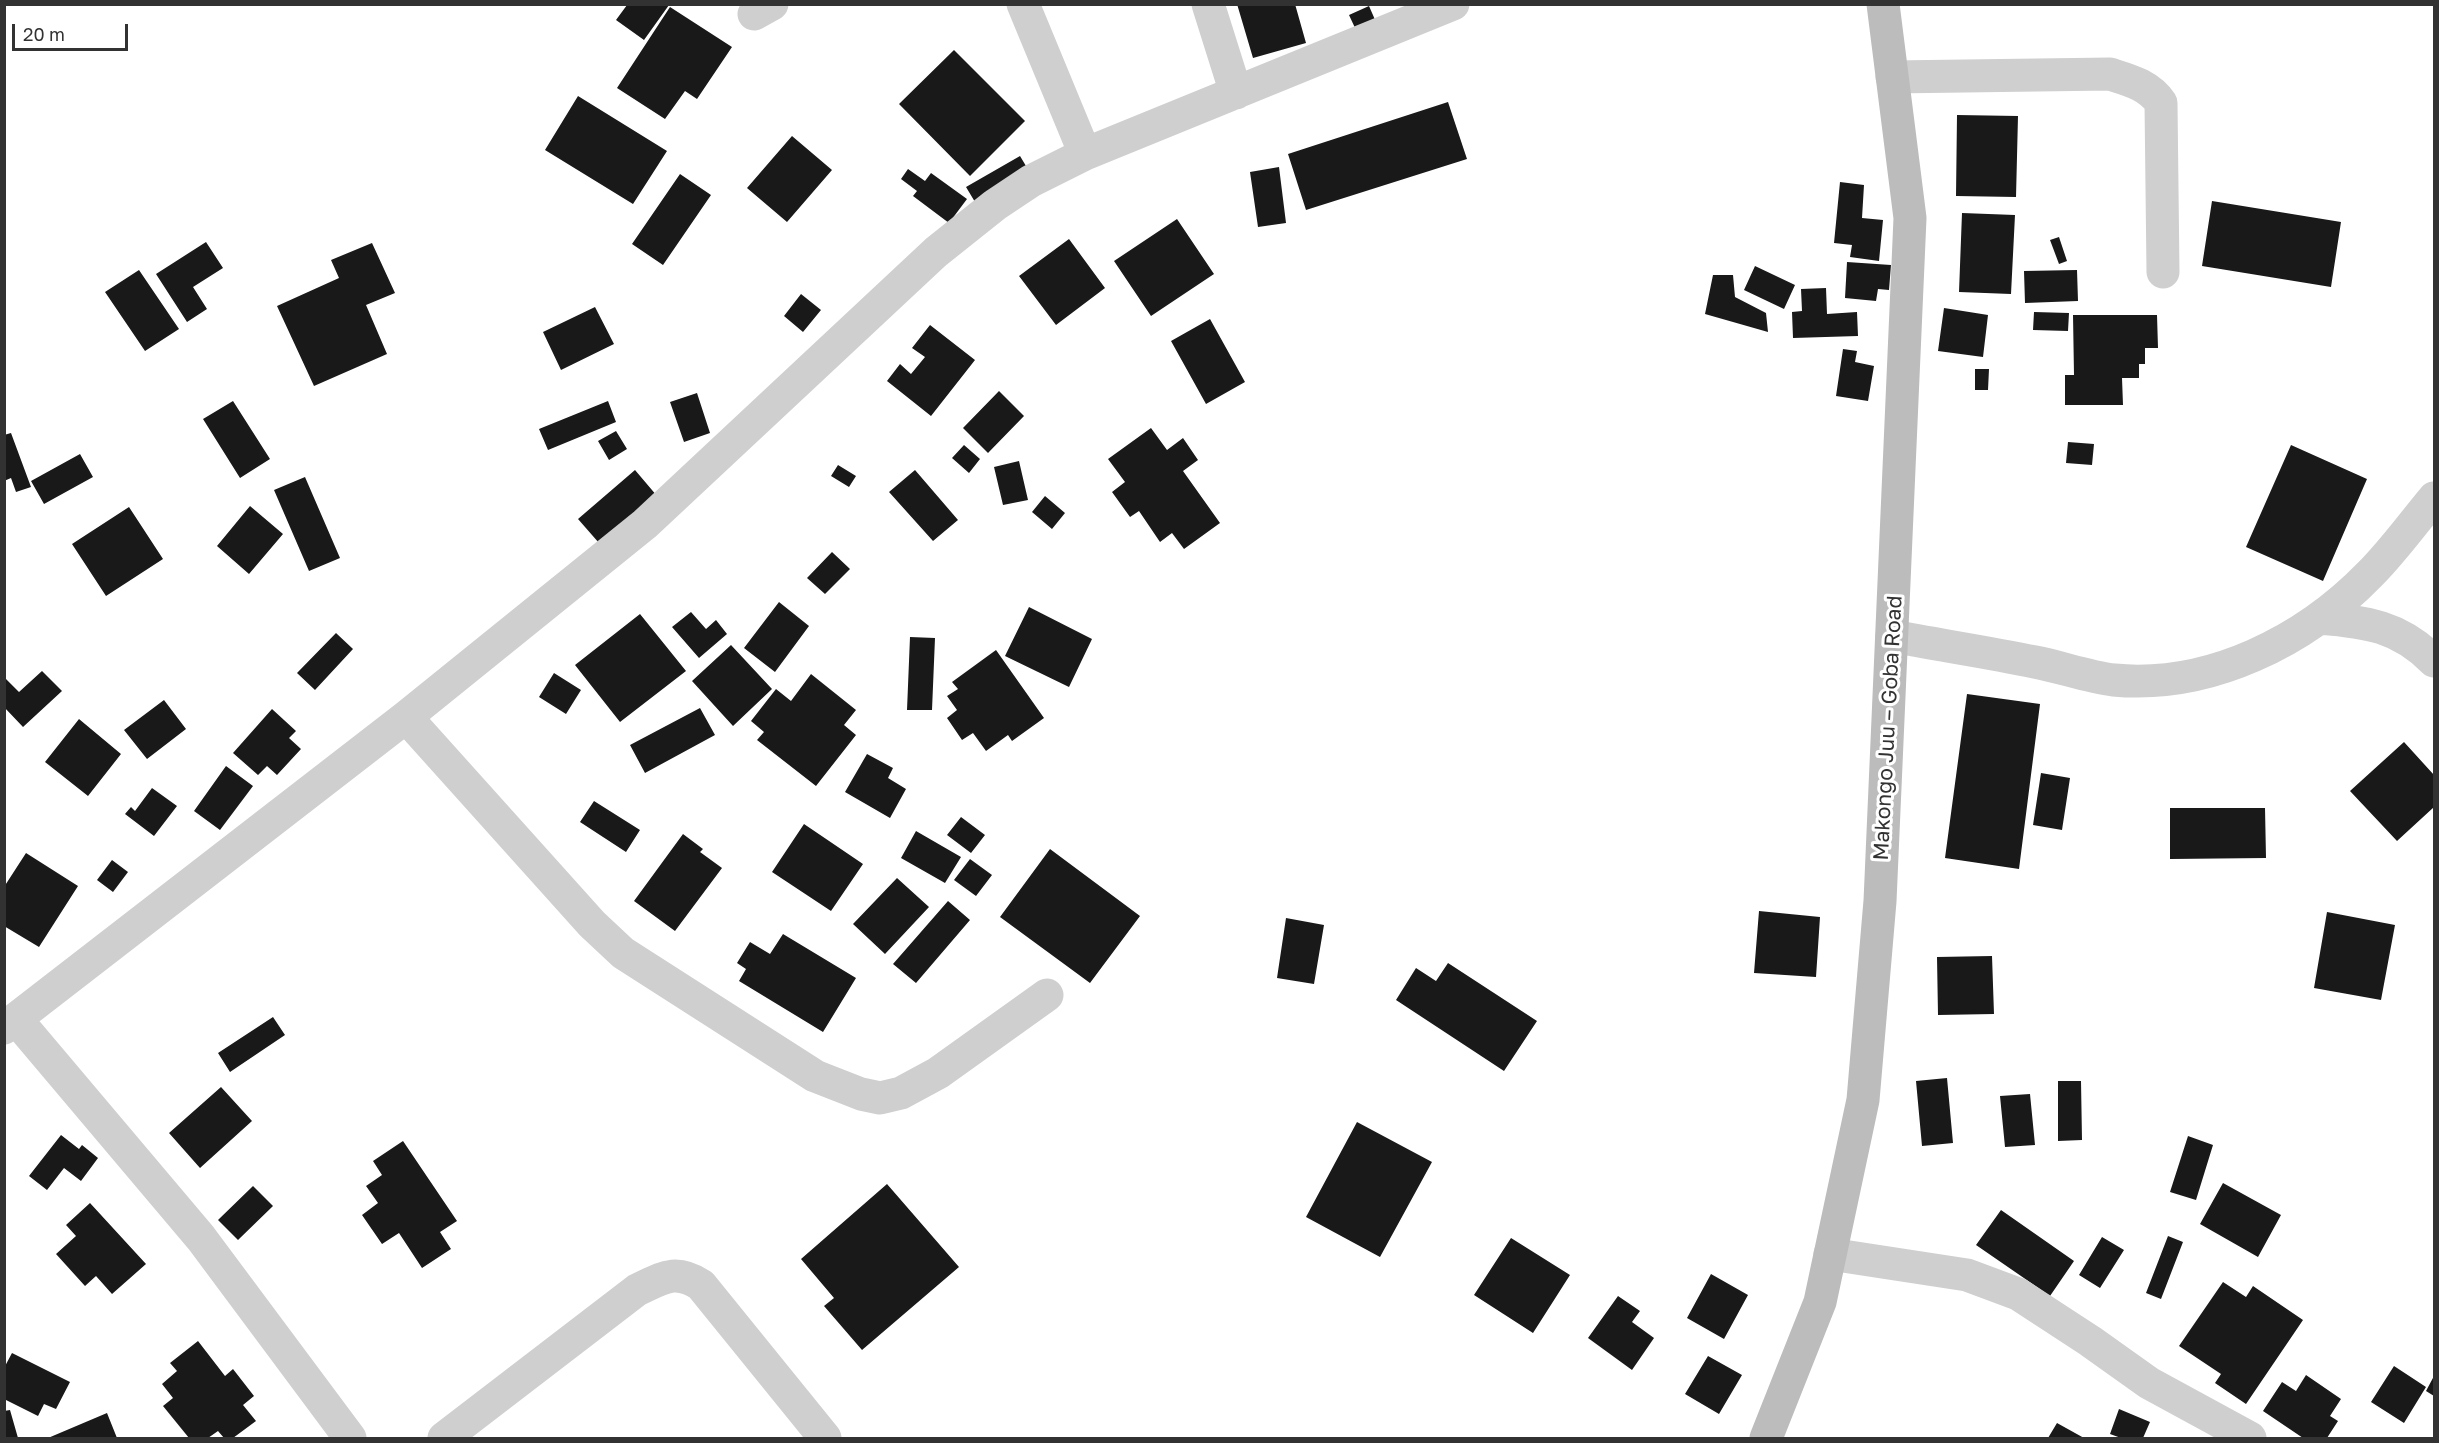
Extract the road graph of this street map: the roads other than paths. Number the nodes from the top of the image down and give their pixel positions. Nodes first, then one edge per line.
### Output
1 (1023, 4) edge
2 (1208, 4) edge
3 (1453, 4) edge
4 (1883, 4) edge
5 (1892, 77) junction
6 (1236, 93) junction
7 (1085, 154) junction
8 (2163, 272) dead end
9 (2434, 498) edge
10 (2320, 618) junction
11 (1892, 636) junction
12 (2434, 661) edge
13 (406, 717) junction
14 (1047, 995) dead end
15 (10, 1023) edge
16 (1830, 1254) junction
17 (350, 1438) edge
18 (444, 1438) edge
19 (825, 1438) edge
20 (1766, 1438) edge
21 (2250, 1438) edge

1 - 7 street
2 - 6 street
3 - 6 street
4 - 5 street, Makongo Juu – Goba Road
5 - 8 street
5 - 11 street, Makongo Juu – Goba Road
6 - 7 street
7 - 13 street
9 - 10 street
10 - 11 street
10 - 12 street
11 - 16 street, Makongo Juu – Goba Road
13 - 14 street
13 - 15 street
15 - 17 street
16 - 20 street, Makongo Juu – Goba Road
16 - 21 street
18 - 19 street

